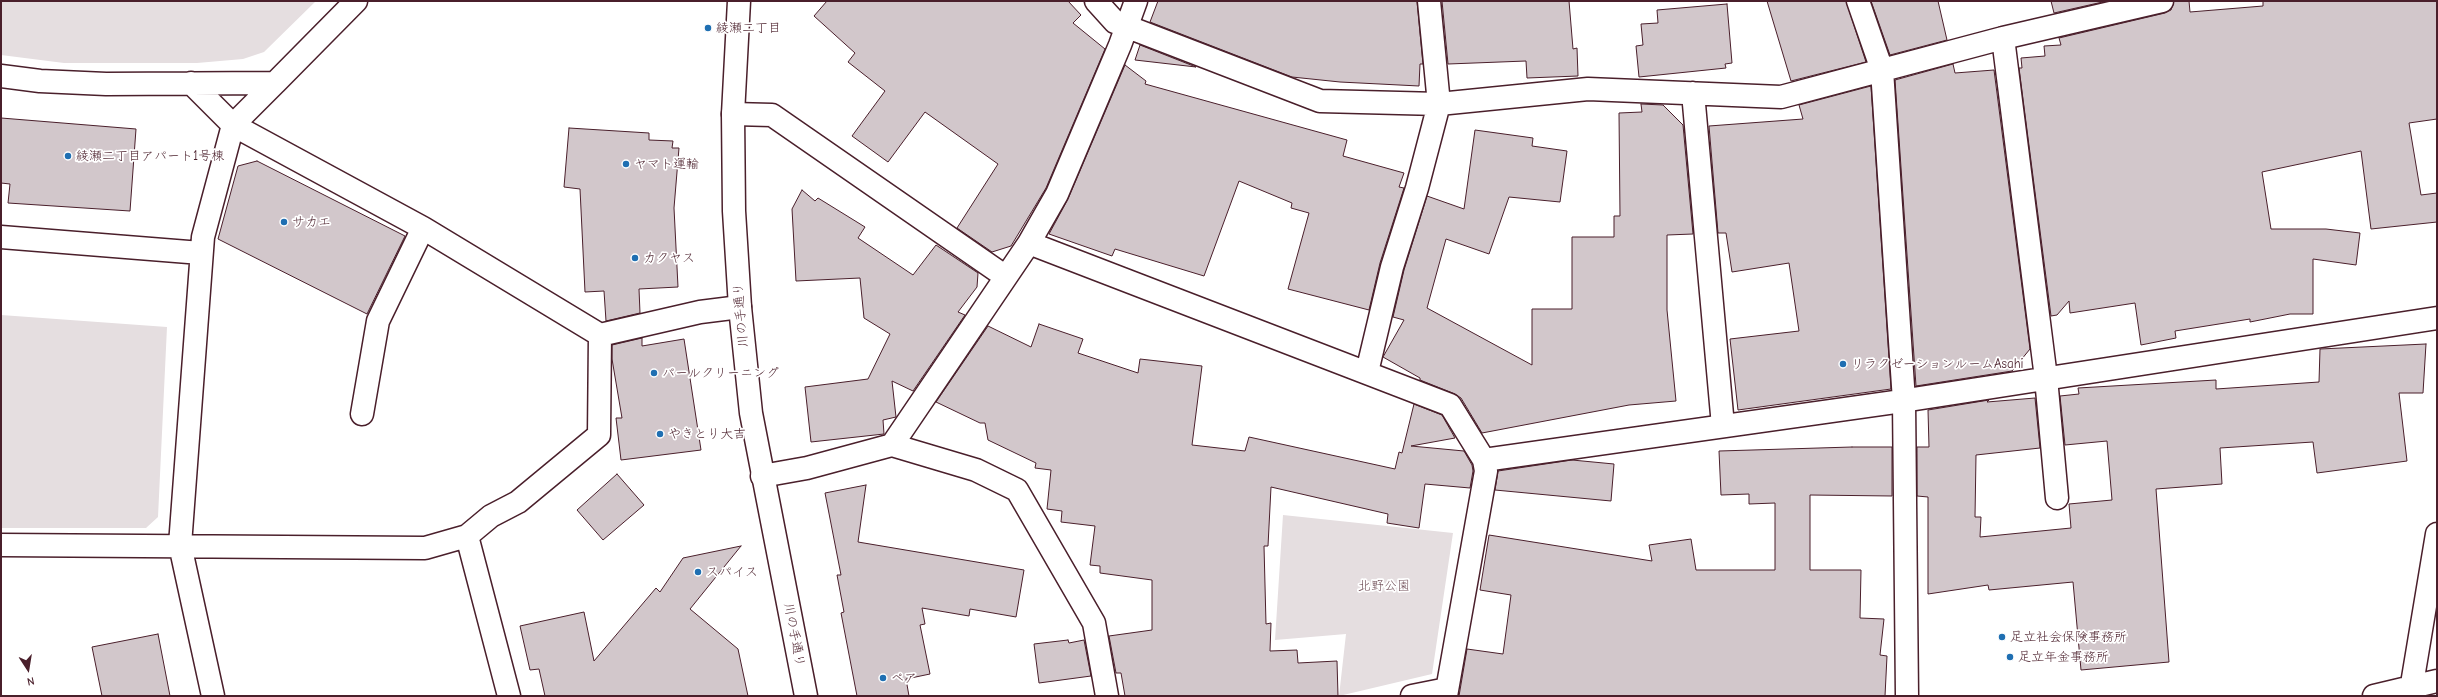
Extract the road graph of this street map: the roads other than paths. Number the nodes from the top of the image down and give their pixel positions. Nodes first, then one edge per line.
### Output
1 (356, 1) edge
2 (738, 1) edge
3 (1096, 1) edge
4 (1136, 1) edge
5 (1429, 1) edge
6 (1858, 1) edge
7 (2162, 1) edge
8 (1126, 26) junction
9 (2003, 38) junction
10 (1882, 70) junction
11 (1, 76) edge
12 (191, 83) junction
13 (275, 83) junction
14 (1693, 93) junction
15 (1439, 104) junction
16 (733, 114) junction
17 (233, 125) junction
18 (423, 228) junction
19 (1, 237) edge
20 (1029, 243) junction
21 (202, 253) junction
22 (1006, 277) junction
23 (740, 307) junction
24 (2437, 318) edge
25 (600, 335) junction
26 (1367, 372) junction
27 (2046, 378) junction
28 (1904, 401) junction
29 (362, 414) dead end
30 (1724, 426) junction
31 (892, 445) junction
32 (1484, 460) junction
33 (762, 476) junction
34 (2057, 498) dead end
35 (2437, 534) edge
36 (467, 536) junction
37 (180, 544) junction
38 (1, 545) edge
39 (2437, 681) edge
40 (2410, 692) edge
41 (1446, 693) edge
42 (212, 696) edge
43 (509, 696) edge
44 (806, 696) edge
45 (1107, 696) edge
46 (1412, 696) edge
47 (1907, 696) edge
48 (2374, 696) edge

1 - 13 street
2 - 16 street, 川の手通り
3 - 8 street
4 - 8 street
5 - 15 street
6 - 10 street
7 - 9 street
8 - 15 street
8 - 20 street
9 - 10 street
9 - 27 street
10 - 14 street
10 - 28 street
11 - 12 street
12 - 13 street
12 - 17 street
13 - 17 street
14 - 15 street
14 - 30 street
15 - 26 street
16 - 22 street
16 - 23 street, 川の手通り
17 - 18 street
17 - 21 street
18 - 25 street
18 - 29 street
19 - 21 street
20 - 22 street
20 - 26 street
21 - 37 street
22 - 31 street
23 - 25 street
23 - 33 street, 川の手通り
24 - 27 street
25 - 36 street
26 - 32 street
27 - 28 street
27 - 34 street
28 - 30 street
28 - 47 street
30 - 32 street
31 - 33 street
31 - 45 street
32 - 41 street
33 - 44 street, 川の手通り
35 - 40 street
36 - 37 street
36 - 43 street
37 - 38 street
37 - 42 street
39 - 40 street
40 - 48 street
41 - 46 street

